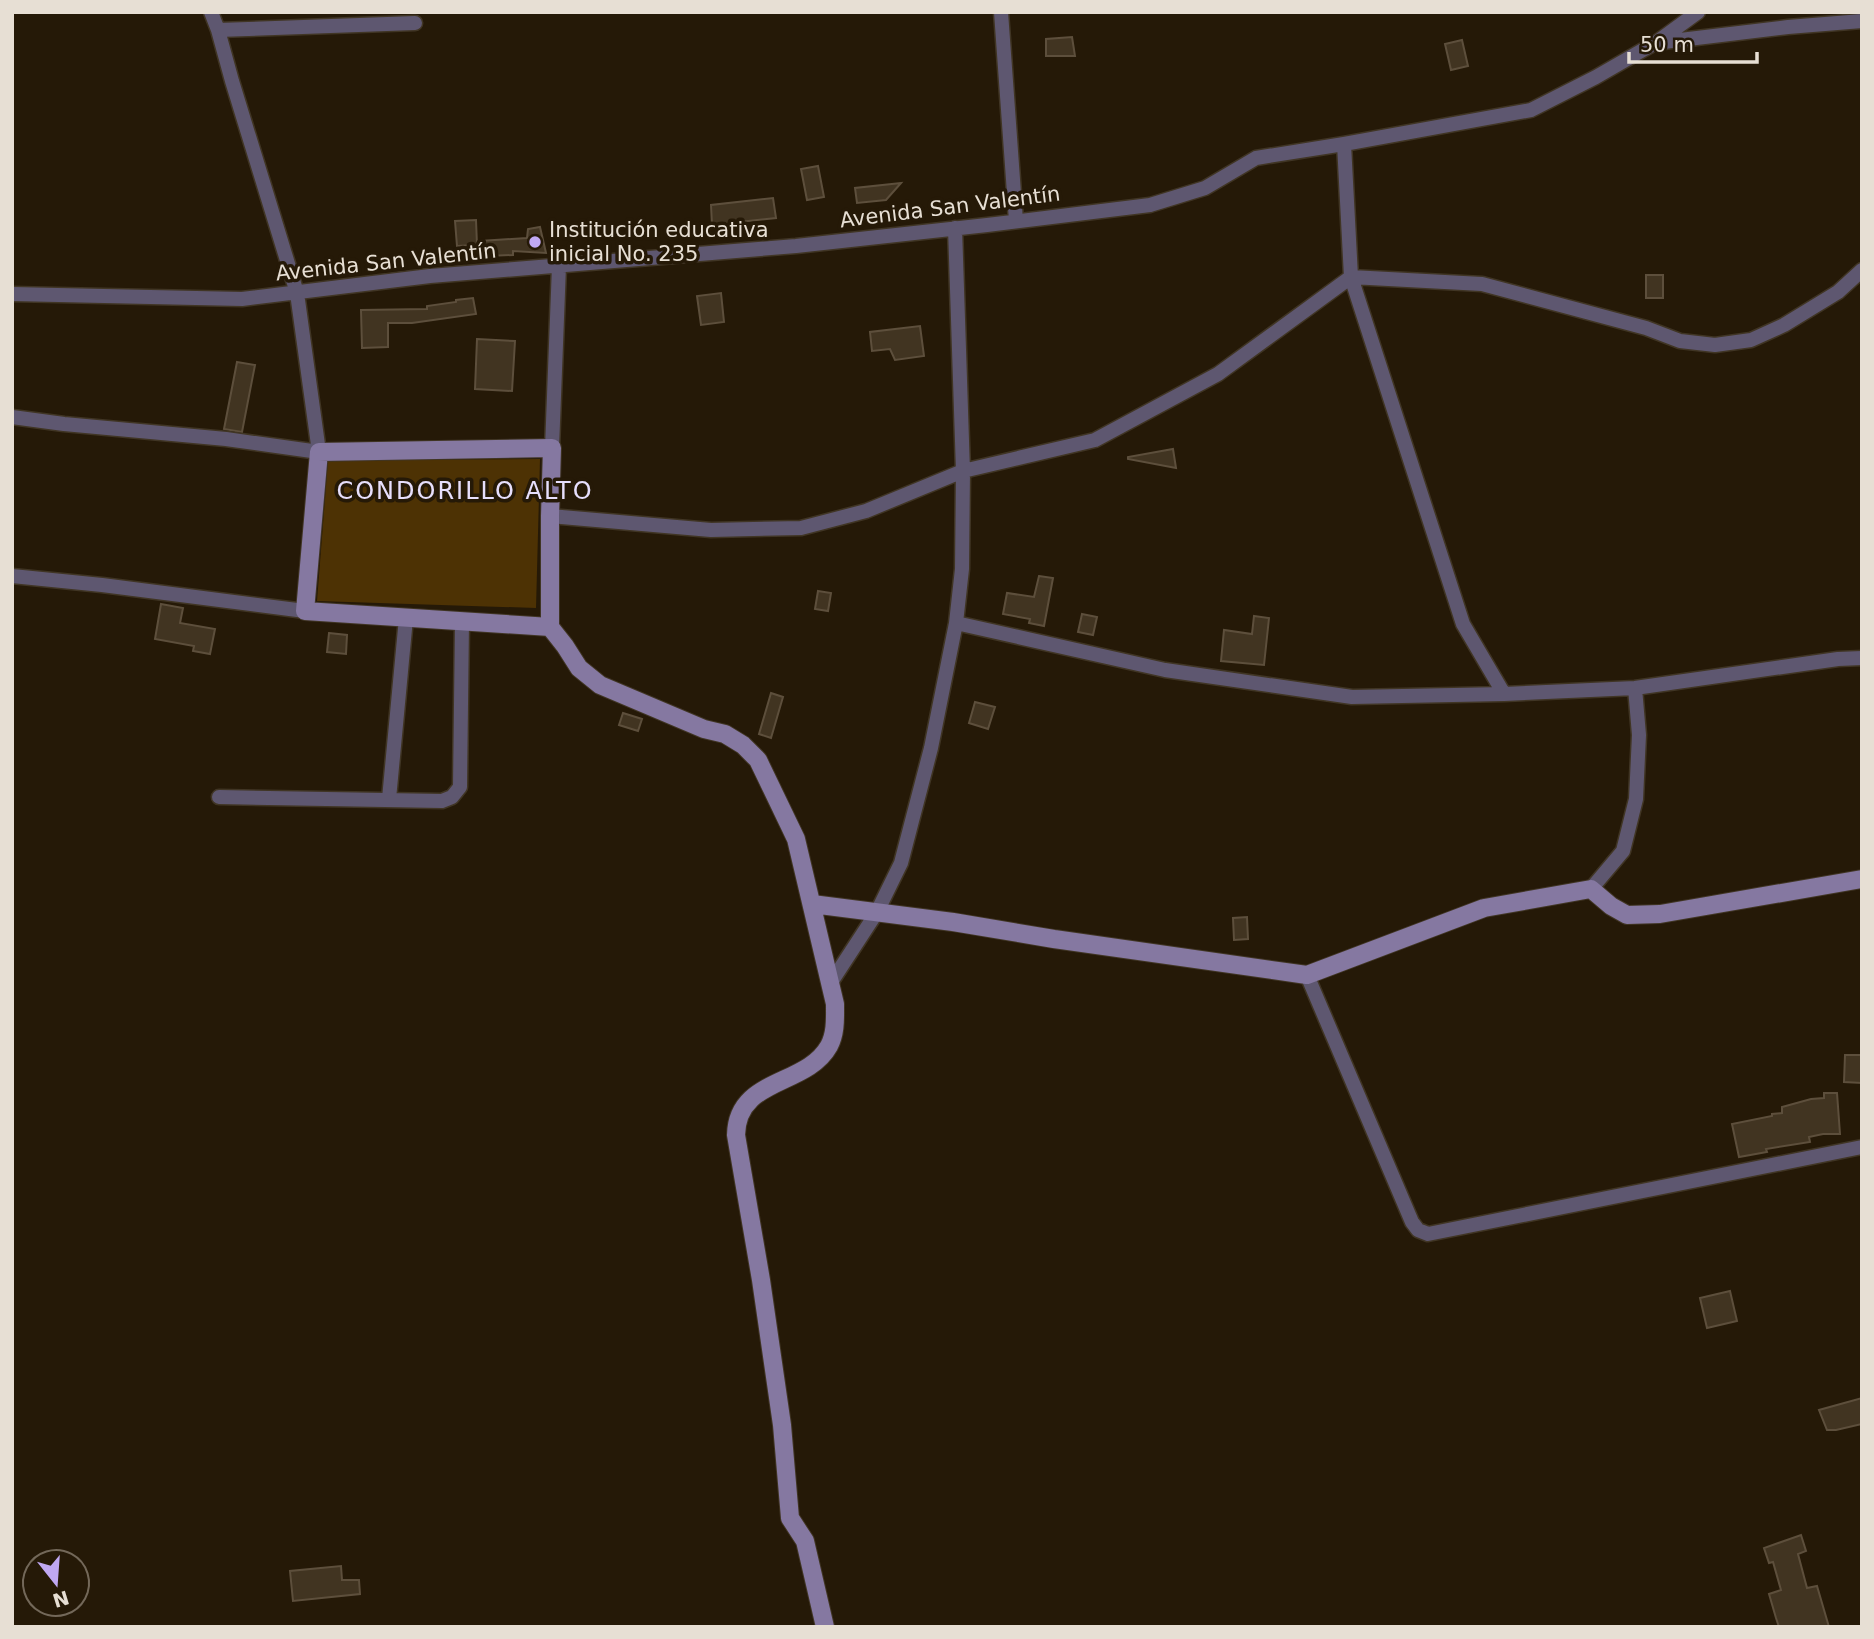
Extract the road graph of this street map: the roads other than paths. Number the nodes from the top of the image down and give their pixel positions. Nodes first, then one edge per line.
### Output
1 (211, 12) edge
2 (1001, 12) edge
3 (1698, 12) edge
4 (1862, 21) edge
5 (415, 23) dead end
6 (218, 30) junction
7 (1655, 43) junction
8 (1344, 144) junction
9 (1016, 221) junction
10 (955, 228) junction
11 (559, 266) junction
12 (1862, 270) edge
13 (1351, 277) junction
14 (298, 293) junction
15 (12, 294) edge
16 (12, 417) edge
17 (552, 448) junction
18 (318, 452) junction
19 (963, 471) junction
20 (550, 516) junction
21 (12, 576) edge
22 (305, 611) junction
23 (406, 618) junction
24 (461, 622) junction
25 (956, 623) junction
26 (550, 627) junction
27 (1862, 658) edge
28 (1635, 688) junction
29 (1504, 694) junction
30 (219, 797) dead end
31 (389, 799) junction
32 (1862, 878) edge
33 (1591, 889) junction
34 (812, 904) junction
35 (877, 912) junction
36 (1307, 975) junction
37 (830, 984) junction
38 (1862, 1147) edge
39 (825, 1627) edge

1 - 6 street
2 - 9 street
3 - 7 street
4 - 7 street, Avenida San Valentín
5 - 6 street
6 - 14 street
7 - 8 street, Avenida San Valentín
8 - 9 street, Avenida San Valentín
8 - 13 street
9 - 10 street, Avenida San Valentín
10 - 11 street, Avenida San Valentín
10 - 19 street
11 - 14 street, Avenida San Valentín
11 - 17 street
12 - 13 street
13 - 19 street
13 - 29 street
14 - 15 street, Avenida San Valentín
14 - 18 street
16 - 18 street
17 - 18 street
17 - 20 street
18 - 22 street
19 - 20 street
19 - 25 street
20 - 26 street
21 - 22 street
22 - 23 street
23 - 24 street
23 - 31 street
24 - 26 street
24 - 31 street
25 - 29 street
25 - 35 street
26 - 34 street
27 - 28 street
28 - 29 street
28 - 33 street
30 - 31 street
32 - 33 street
33 - 36 street
34 - 35 street
34 - 37 street
35 - 36 street
35 - 37 street
36 - 38 street
37 - 39 street

